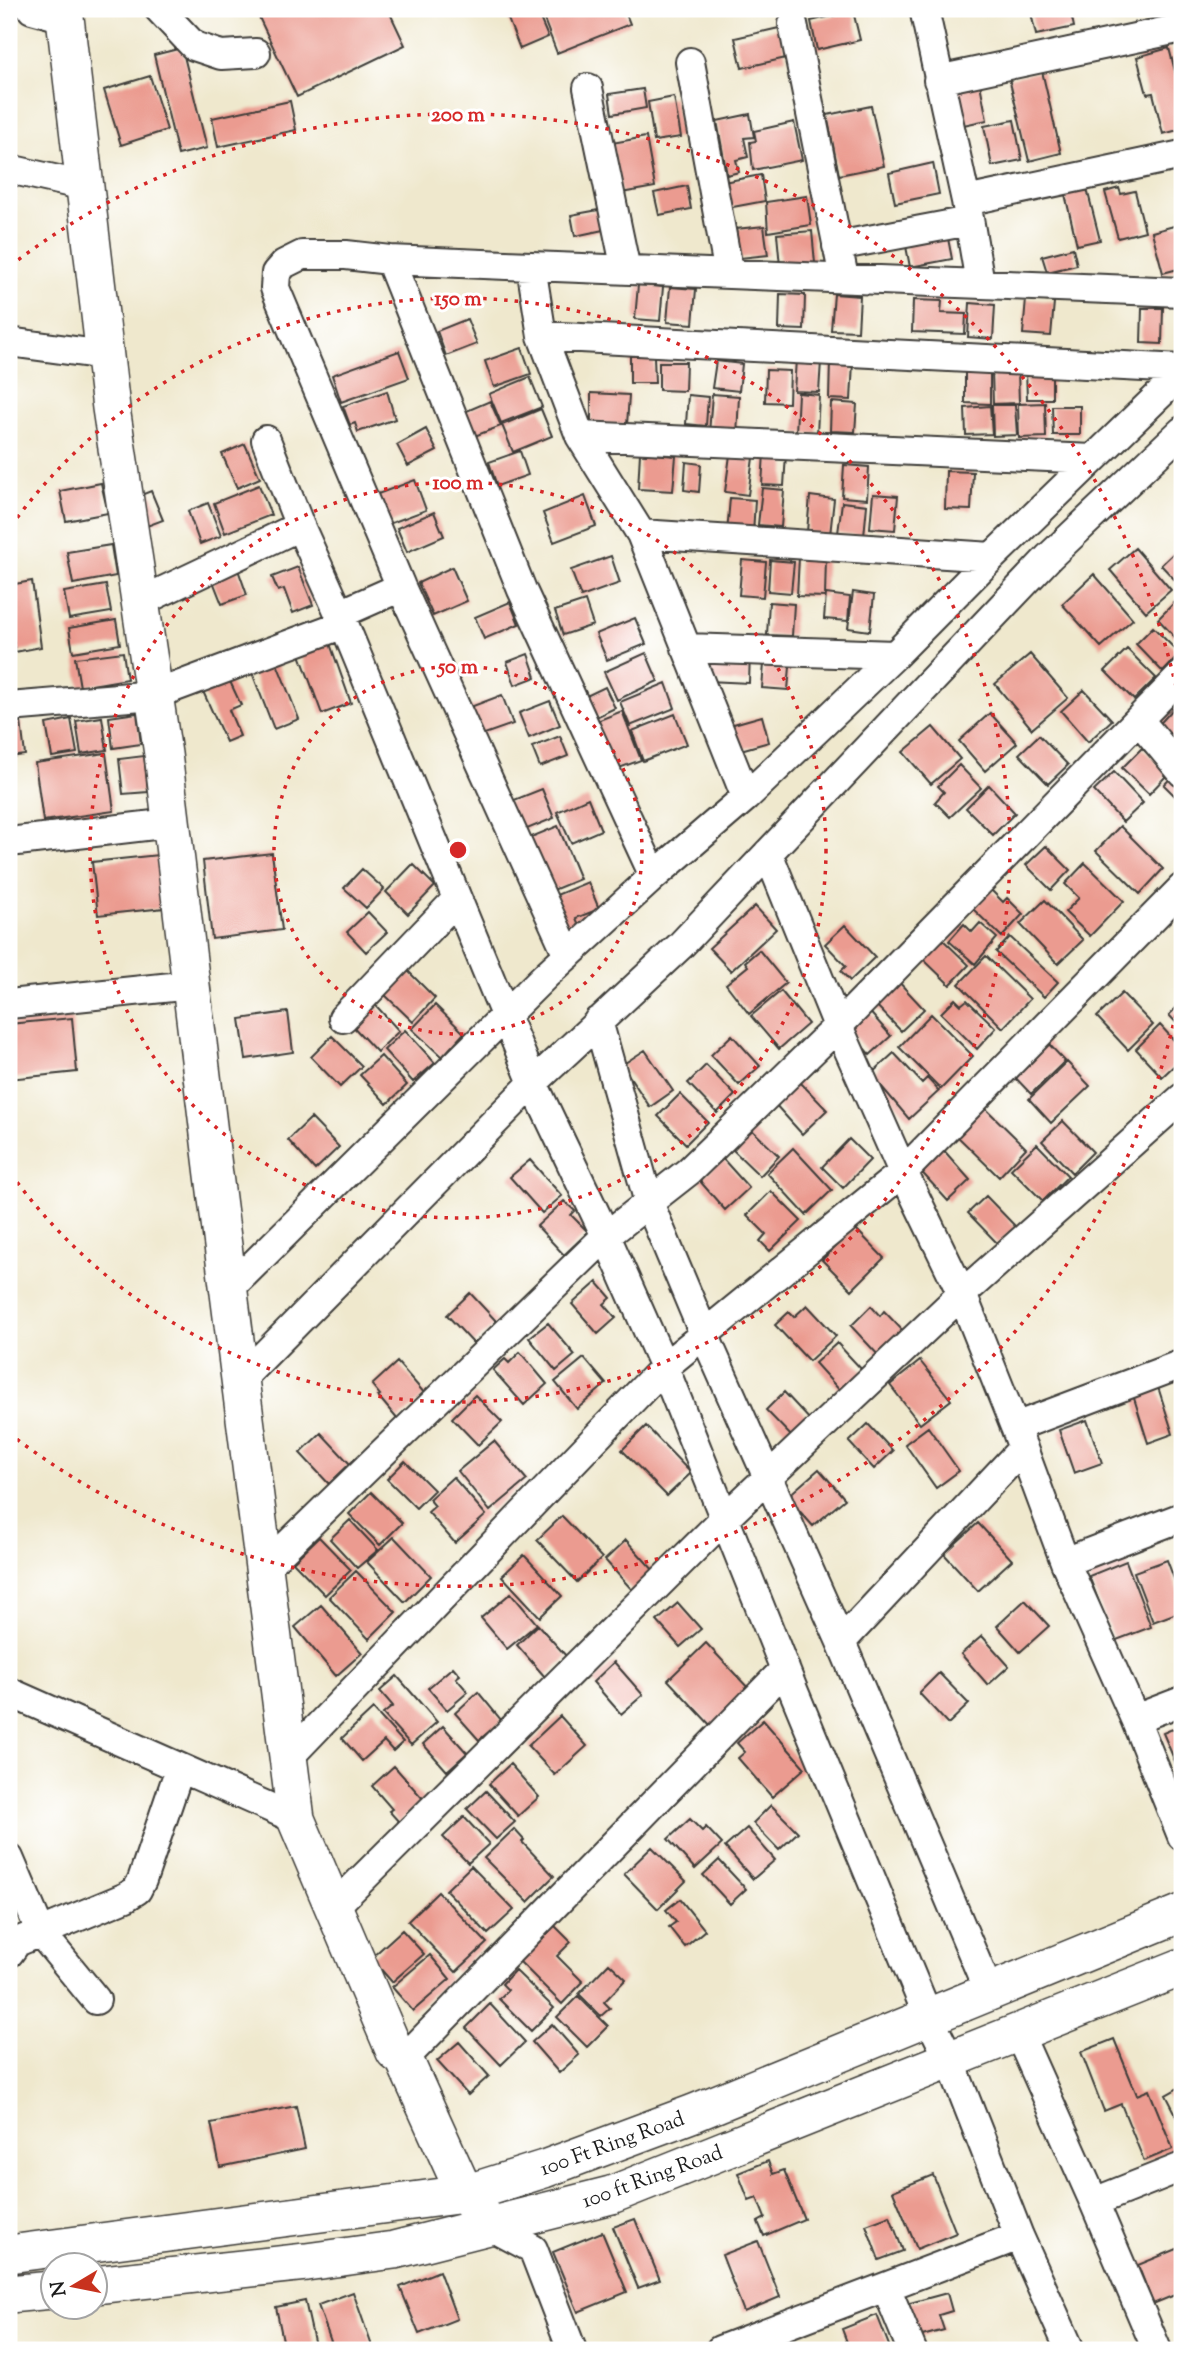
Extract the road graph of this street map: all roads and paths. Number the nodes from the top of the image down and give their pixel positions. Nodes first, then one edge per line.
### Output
1 (159, 9) edge
2 (924, 9) edge
3 (54, 12) edge
4 (793, 24) dead end
5 (1182, 29) edge
6 (256, 52) dead end
7 (690, 62) dead end
8 (938, 80) junction
9 (588, 88) dead end
10 (1182, 155) edge
11 (9, 169) edge
12 (85, 187) junction
13 (968, 211) junction
14 (837, 246) junction
15 (390, 260) junction
16 (531, 266) junction
17 (626, 270) junction
18 (729, 274) junction
19 (844, 278) junction
20 (979, 283) junction
21 (1182, 292) edge
22 (542, 335) junction
23 (9, 342) edge
24 (105, 355) junction
25 (1182, 371) edge
26 (1182, 431) edge
27 (580, 436) junction
28 (266, 440) dead end
29 (1093, 459) junction
30 (300, 526) junction
31 (641, 534) junction
32 (992, 557) junction
33 (140, 602) junction
34 (364, 606) junction
35 (686, 648) junction
36 (895, 656) junction
37 (1182, 675) edge
38 (154, 695) junction
39 (9, 708) edge
40 (1139, 719) junction
41 (1182, 772) edge
42 (746, 797) junction
43 (171, 823) junction
44 (9, 842) edge
45 (768, 853) junction
46 (653, 877) junction
47 (1182, 888) edge
48 (457, 899) junction
49 (568, 955) junction
50 (191, 985) junction
51 (9, 1004) edge
52 (512, 1009) junction
53 (343, 1018) dead end
54 (598, 1021) junction
55 (838, 1026) junction
56 (541, 1077) junction
57 (1182, 1098) edge
58 (903, 1171) junction
59 (649, 1203) junction
60 (606, 1236) junction
61 (229, 1289) junction
62 (961, 1294) junction
63 (704, 1334) junction
64 (1182, 1364) edge
65 (663, 1367) junction
66 (241, 1379) junction
67 (1019, 1437) junction
68 (768, 1477) junction
69 (1182, 1517) edge
70 (724, 1518) junction
71 (1065, 1562) junction
72 (264, 1569) junction
73 (841, 1642) junction
74 (785, 1669) junction
75 (9, 1692) edge
76 (1182, 1701) edge
77 (1135, 1719) junction
78 (287, 1759) junction
79 (180, 1768) junction
80 (296, 1819) junction
81 (1182, 1836) edge
82 (9, 1858) edge
83 (333, 1908) junction
84 (1182, 1913) edge
85 (41, 1933) junction
86 (9, 1953) edge
87 (1182, 1967) edge
88 (989, 1992) junction
89 (96, 2000) dead end
90 (928, 2016) junction
91 (1018, 2032) junction
92 (404, 2059) junction
93 (950, 2060) junction
94 (1182, 2167) edge
95 (465, 2194) junction
96 (1094, 2202) junction
97 (490, 2226) junction
98 (1019, 2236) junction
99 (9, 2254) edge
100 (108, 2283) edge
101 (886, 2287) junction
102 (38, 2291) edge
103 (9, 2294) edge
104 (769, 2341) edge
105 (572, 2350) edge
106 (720, 2350) edge
107 (912, 2350) edge
108 (1070, 2350) edge
109 (1157, 2350) edge

1 - 6 street
2 - 8 street
3 - 12 main road
4 - 14 street
5 - 8 street
7 - 18 street
8 - 13 street
9 - 17 street
10 - 13 street
11 - 12 street
12 - 24 main road
13 - 14 street
13 - 20 street
14 - 19 street
15 - 16 street
15 - 34 street
15 - 46 street
16 - 17 street
16 - 22 street
17 - 18 street
18 - 19 street
19 - 20 street
20 - 21 street
22 - 25 street
22 - 27 street
23 - 24 street
24 - 33 main road
25 - 29 street
26 - 45 street
27 - 29 street
27 - 31 street
28 - 30 street
29 - 32 street
30 - 33 street
30 - 34 street
31 - 32 street
31 - 35 street
32 - 36 street
33 - 38 main road
34 - 38 street
34 - 48 street
34 - 49 street
35 - 36 street
35 - 42 street
36 - 42 street
37 - 40 street
38 - 39 street
38 - 43 main road
40 - 41 street
40 - 55 street
42 - 46 street
43 - 44 street
43 - 50 main road
45 - 54 street
45 - 55 street
46 - 49 street
47 - 58 street
48 - 52 street
48 - 53 street
49 - 52 street
50 - 51 street
50 - 61 main road
52 - 56 street
52 - 61 street
54 - 56 street
54 - 59 street
55 - 58 street
55 - 59 street
56 - 60 street
56 - 66 street
57 - 62 street
58 - 62 street
58 - 63 street
59 - 60 street
59 - 63 street
60 - 65 street
60 - 72 street
61 - 66 main road
62 - 67 street
62 - 68 street
63 - 65 street
63 - 68 street
64 - 67 street
65 - 70 street
65 - 78 street
66 - 72 main road
67 - 71 street
67 - 73 street
68 - 70 street
68 - 73 street
69 - 71 street
70 - 74 street
70 - 83 street
71 - 77 street
72 - 78 main road
73 - 88 street
74 - 90 street
74 - 92 street
75 - 79 street
76 - 77 street
77 - 81 street
78 - 80 main road
79 - 80 street
79 - 85 street
80 - 83 main road
82 - 85 street
83 - 92 main road
84 - 88 main road, 100 Ft Ring Road
85 - 86 street
85 - 89 street
87 - 91 main road, 100 ft Ring Road
88 - 90 main road, 100 Ft Ring Road
90 - 93 street
90 - 95 main road, 100 Ft Ring Road
91 - 93 main road, 100 ft Ring Road
91 - 96 street
92 - 95 main road
93 - 97 main road, 100 ft Ring Road
93 - 98 street
94 - 96 street
95 - 97 main road
95 - 99 main road, 100 Ft Ring Road
96 - 109 street
97 - 100 main road, 100 ft Ring Road
97 - 105 street
98 - 101 street
98 - 108 street
101 - 104 street
101 - 107 street
102 - 103 main road
104 - 106 street

